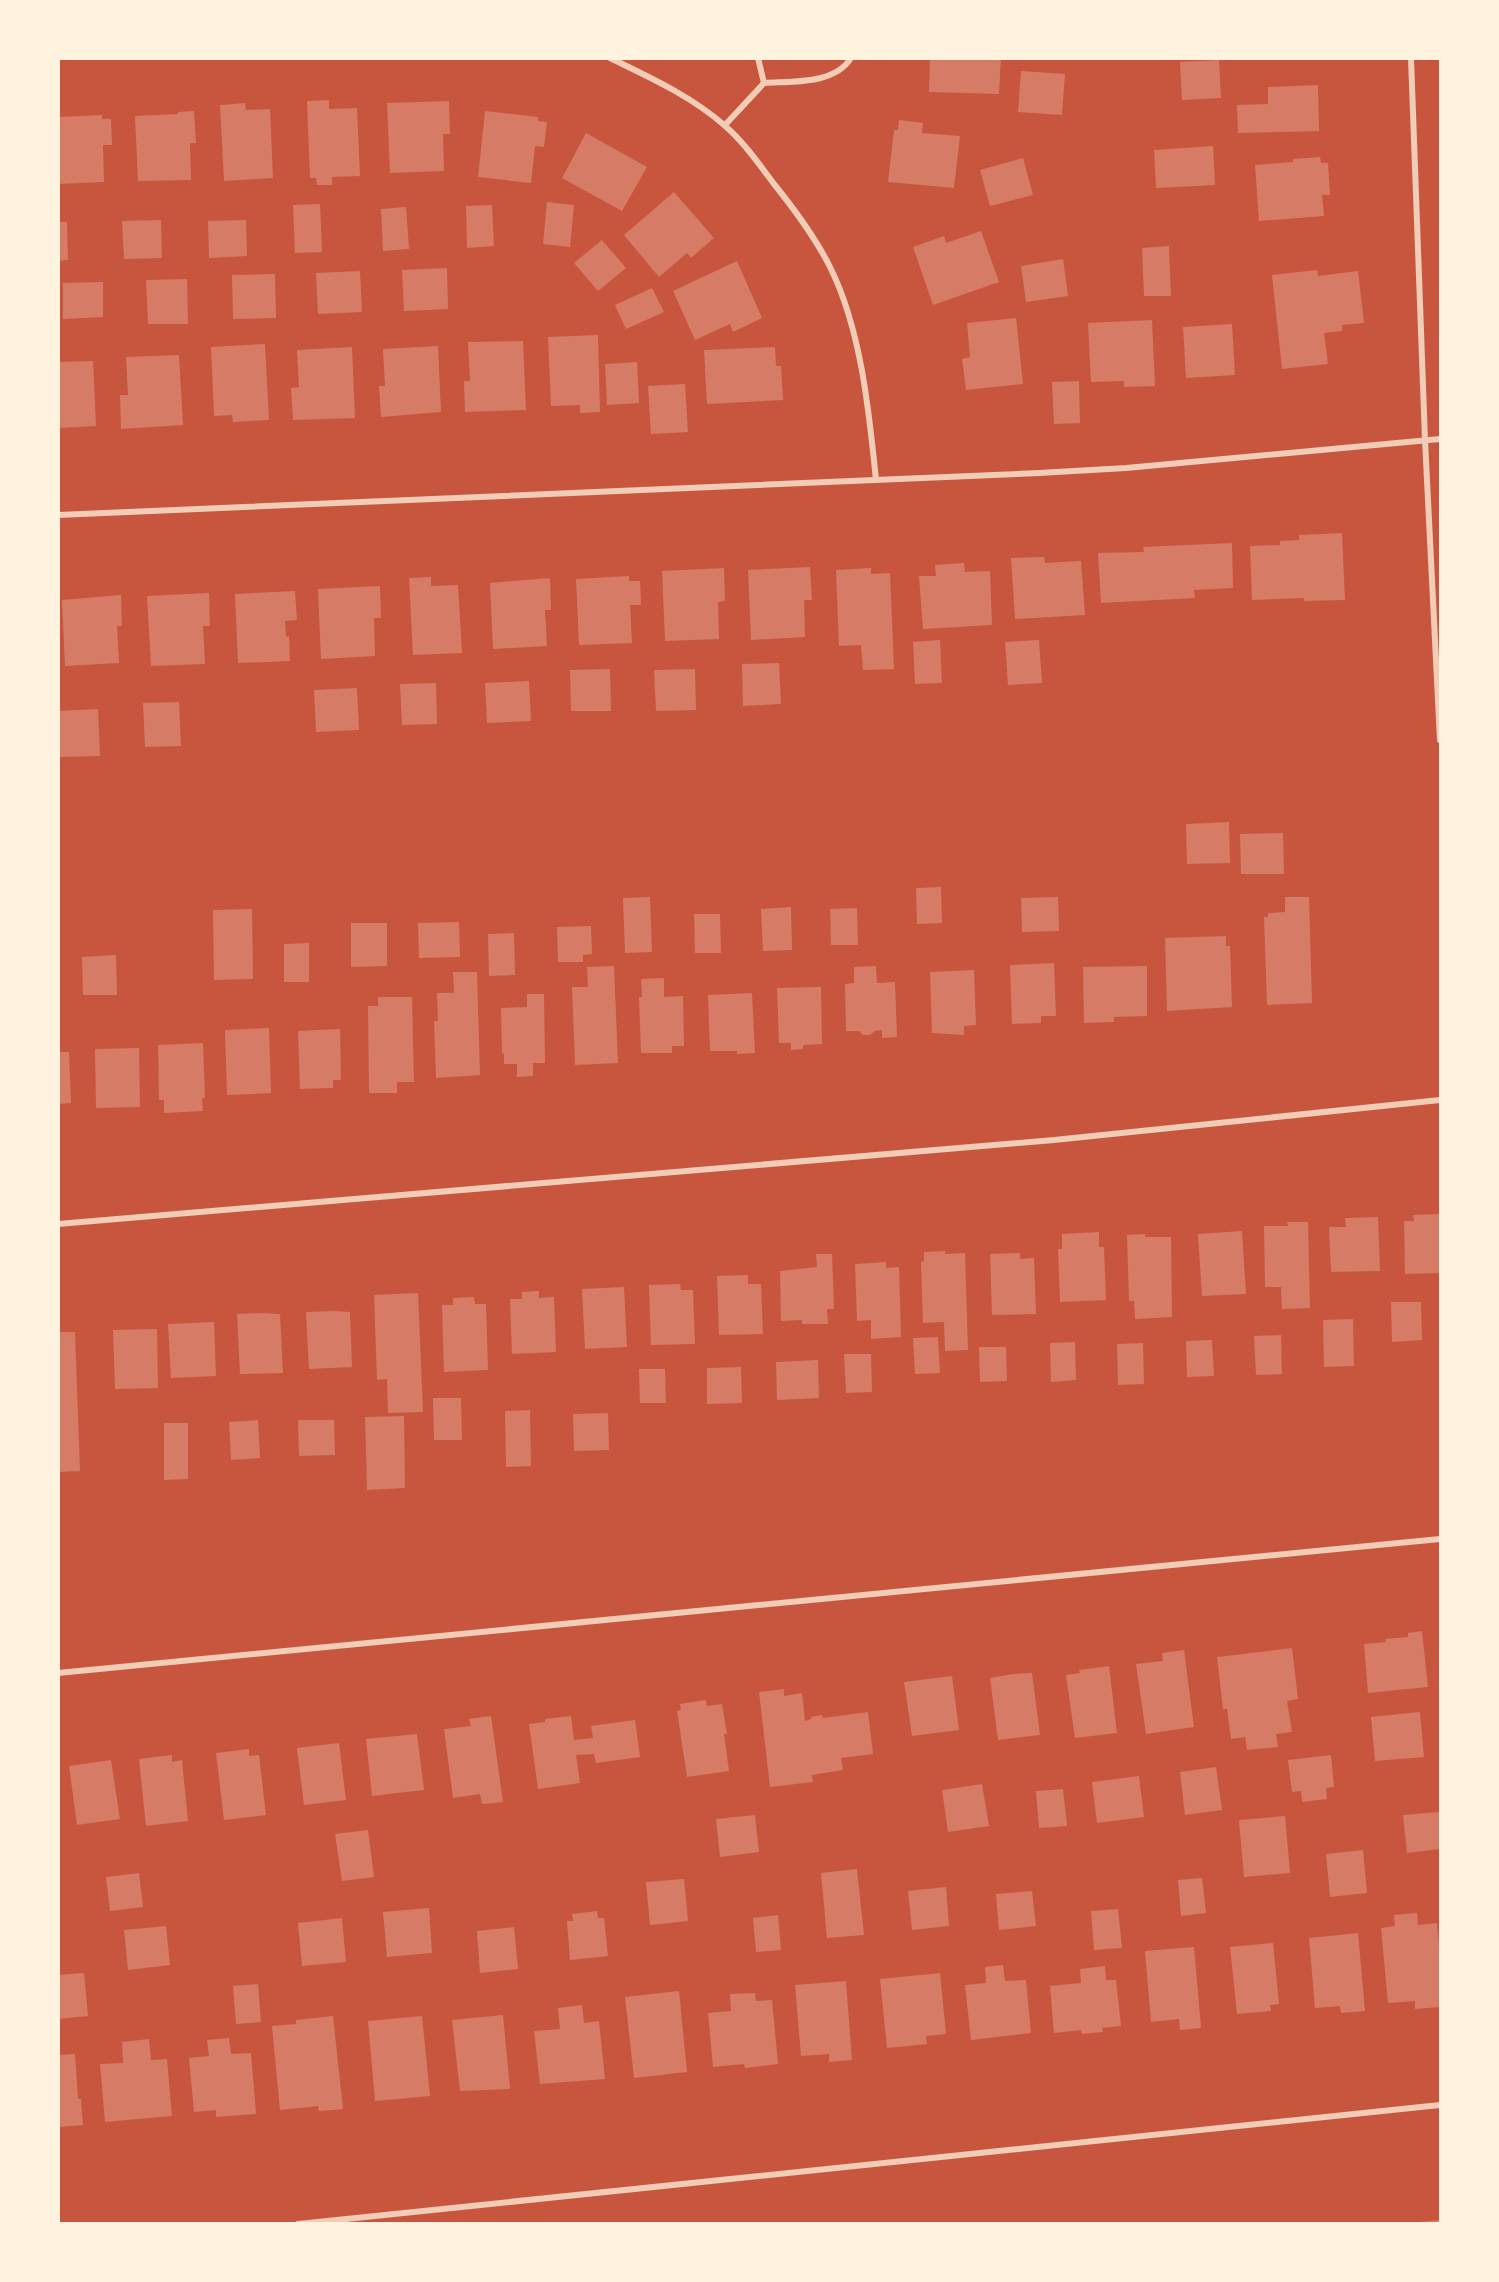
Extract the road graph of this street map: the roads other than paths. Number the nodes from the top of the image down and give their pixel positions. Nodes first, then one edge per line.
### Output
1 (610, 58) edge
2 (758, 58) edge
3 (851, 58) edge
4 (1411, 58) edge
5 (764, 83) junction
6 (725, 125) junction
7 (1440, 439) edge
8 (1425, 440) junction
9 (876, 480) junction
10 (58, 514) edge
11 (1440, 740) edge
12 (1440, 1100) edge
13 (58, 1224) edge
14 (1440, 1539) edge
15 (58, 1673) edge
16 (1440, 2105) edge
17 (298, 2223) edge

1 - 6 street
2 - 5 street
3 - 5 street
4 - 8 street
5 - 6 street
6 - 9 street
7 - 8 street
8 - 9 street
8 - 11 street
9 - 10 street
12 - 13 street
14 - 15 street
16 - 17 street

